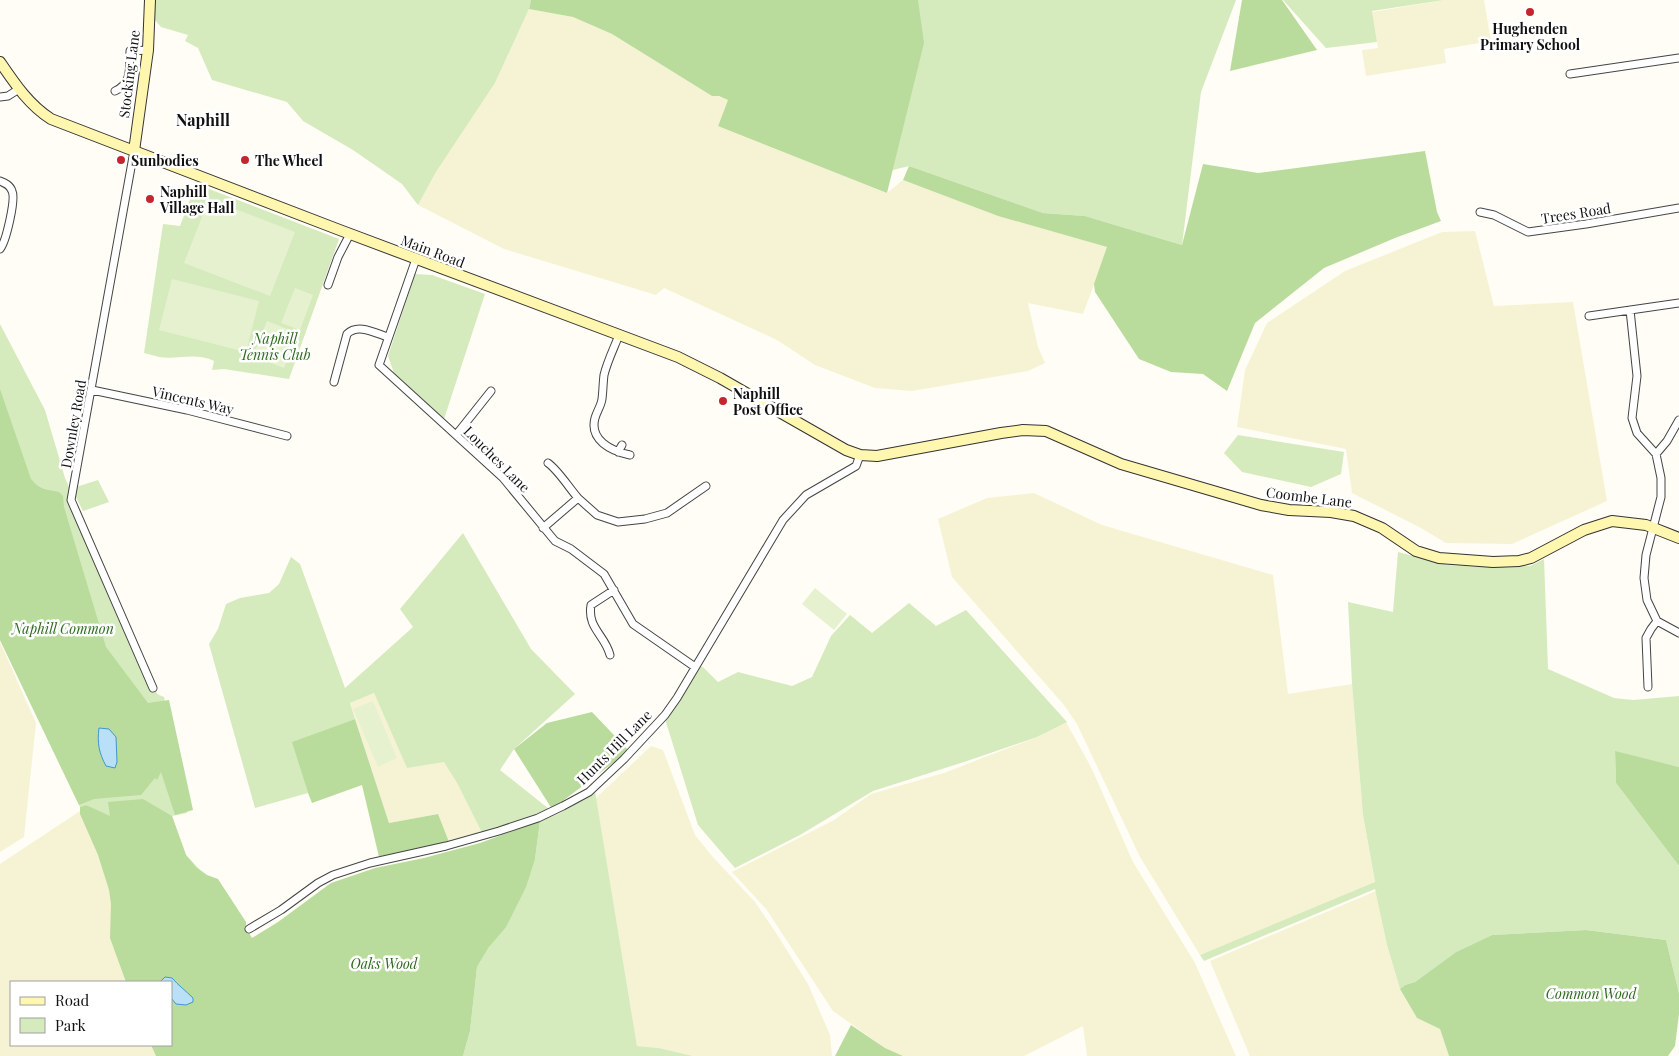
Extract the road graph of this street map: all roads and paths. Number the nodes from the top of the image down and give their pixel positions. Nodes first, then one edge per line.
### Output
1 (150, 0) edge
2 (148, 50) junction
3 (1679, 58) edge
4 (0, 62) edge
5 (1570, 74) dead end
6 (19, 89) junction
7 (115, 91) dead end
8 (0, 97) edge
9 (134, 151) junction
10 (0, 181) edge
11 (1679, 208) edge
12 (1480, 212) dead end
13 (350, 234) junction
14 (0, 249) edge
15 (416, 259) junction
16 (328, 285) dead end
17 (1679, 303) edge
18 (1630, 310) junction
19 (1589, 316) dead end
20 (619, 334) junction
21 (388, 337) junction
22 (334, 382) dead end
23 (92, 390) junction
24 (491, 391) dead end
25 (1679, 420) edge
26 (456, 435) junction
27 (287, 436) dead end
28 (622, 445) dead end
29 (618, 452) junction
30 (1656, 454) junction
31 (630, 455) dead end
32 (864, 455) junction
33 (548, 463) dead end
34 (706, 486) dead end
35 (578, 498) junction
36 (543, 528) junction
37 (1654, 528) junction
38 (1679, 538) edge
39 (614, 590) junction
40 (1657, 621) junction
41 (1679, 633) edge
42 (610, 655) dead end
43 (695, 667) junction
44 (1648, 687) dead end
45 (152, 688) dead end
46 (249, 929) dead end

1 - 2 street, Stocking Lane
2 - 7 street
2 - 9 street, Stocking Lane
3 - 5 street
4 - 6 street, Main Road
6 - 8 street
6 - 9 street, Main Road
9 - 13 street, Main Road
9 - 23 street, Downley Road
10 - 14 street
11 - 12 street, Trees Road
13 - 15 street, Main Road
13 - 16 street
15 - 20 street, Main Road
15 - 21 street, Louches Lane
17 - 18 street
18 - 19 street
18 - 30 street
20 - 29 street
20 - 32 street, Main Road
21 - 22 street
21 - 26 street, Louches Lane
23 - 27 street, Vincents Way
23 - 45 street, Downley Road
24 - 26 street
25 - 30 street
26 - 36 street, Louches Lane
28 - 29 street
29 - 31 street
30 - 37 street
32 - 37 street, Coombe Lane
32 - 43 street, Hunts Hill Lane
33 - 35 street
34 - 35 street
35 - 36 street
36 - 39 street, Louches Lane
37 - 38 street, Coombe Lane
37 - 40 street
39 - 42 street
39 - 43 street, Louches Lane
40 - 41 street
40 - 44 street
43 - 46 street, Hunts Hill Lane

